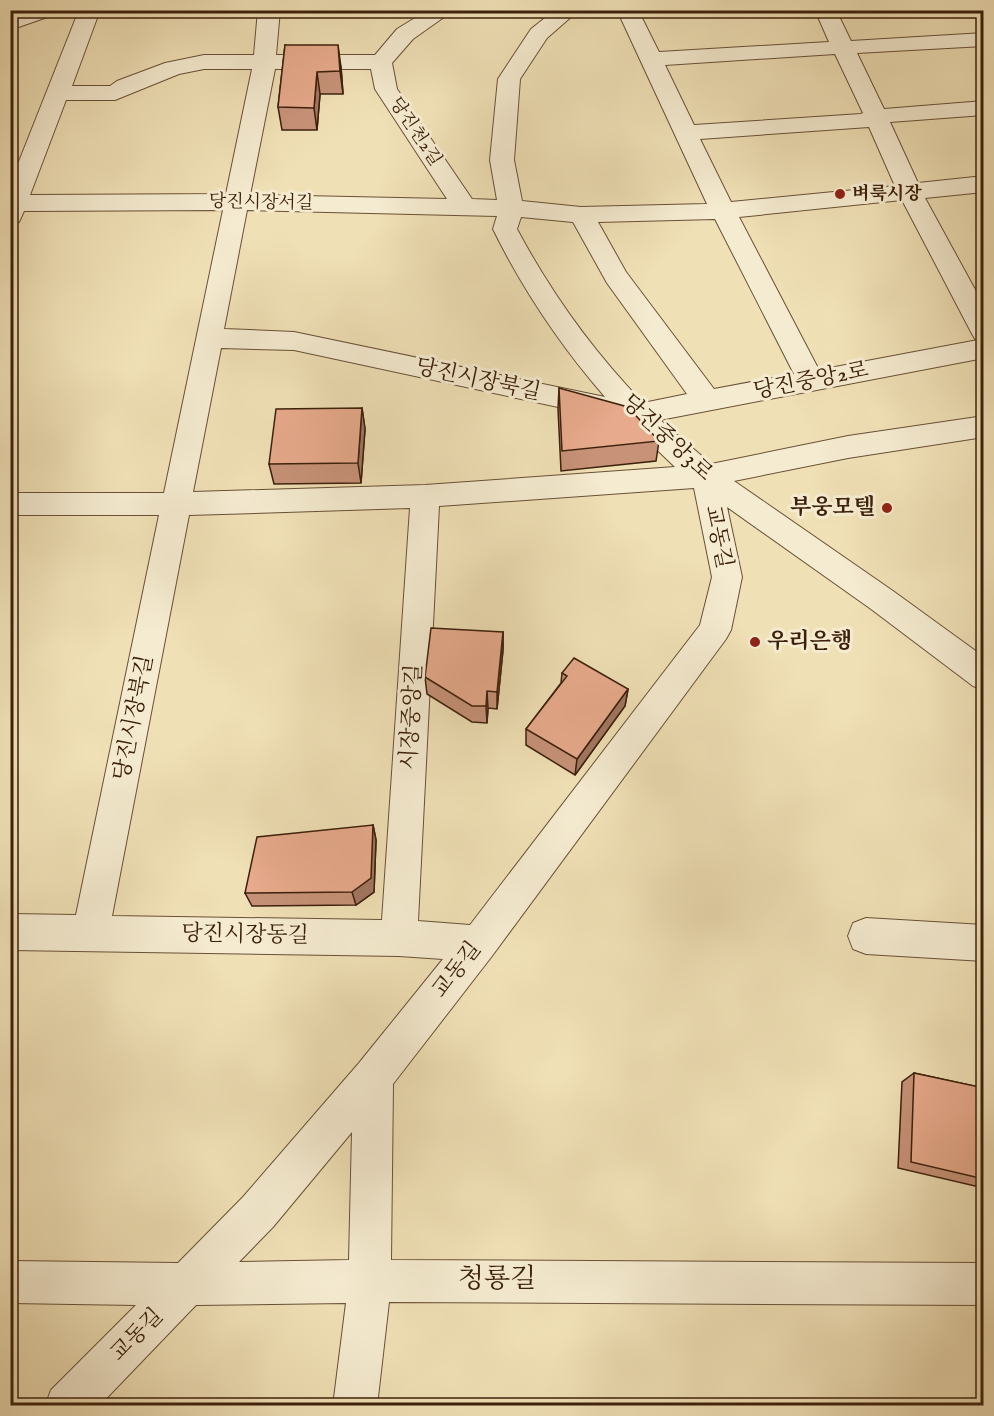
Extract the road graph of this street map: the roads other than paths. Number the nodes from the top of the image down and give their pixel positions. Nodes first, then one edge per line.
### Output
1 (49, 10) edge
2 (90, 10) edge
3 (269, 10) edge
4 (444, 10) edge
5 (569, 10) edge
6 (627, 10) edge
7 (825, 10) edge
8 (10, 24) edge
9 (984, 39) edge
10 (842, 46) junction
11 (652, 59) junction
12 (265, 61) junction
13 (381, 62) junction
14 (59, 93) junction
15 (984, 108) edge
16 (876, 116) junction
17 (684, 133) junction
18 (984, 184) edge
19 (909, 191) junction
20 (235, 202) junction
21 (465, 207) junction
22 (12, 208) edge
23 (511, 208) junction
24 (723, 211) junction
25 (581, 215) junction
26 (984, 332) edge
27 (210, 338) junction
28 (984, 348) edge
29 (811, 381) junction
30 (707, 401) junction
31 (638, 414) junction
32 (984, 426) edge
33 (706, 476) junction
34 (425, 496) junction
35 (10, 504) edge
36 (176, 504) junction
37 (984, 676) edge
38 (10, 932) edge
39 (91, 932) junction
40 (866, 936) dead end
41 (399, 938) junction
42 (478, 943) junction
43 (984, 943) edge
44 (373, 1077) junction
45 (370, 1280) junction
46 (10, 1282) edge
47 (187, 1284) junction
48 (984, 1284) edge
49 (67, 1406) edge
50 (355, 1406) edge

1 - 8 street
2 - 14 street
3 - 12 street, 당진시장북길
4 - 13 street
5 - 23 street, 당진중앙3로
6 - 11 street
7 - 10 street
9 - 10 street
10 - 11 street
10 - 16 street
11 - 17 street
12 - 13 street
12 - 14 street
12 - 20 street, 당진시장북길
13 - 21 street, 당진천2길
14 - 22 street
15 - 16 street
16 - 17 street
16 - 19 street
17 - 24 street
18 - 19 street
19 - 24 street
19 - 26 street
20 - 21 street, 당진시장서길
20 - 22 street, 당진시장서길
20 - 27 street, 당진시장북길
21 - 23 street, 당진시장서길
23 - 25 street
23 - 31 street, 당진중앙3로
24 - 25 street
24 - 29 street
25 - 30 street
27 - 31 street, 당진시장북길
27 - 36 street, 당진시장북길
28 - 29 street, 당진중앙2로
29 - 30 street, 당진중앙2로
30 - 31 street, 당진중앙2로
31 - 33 street, 당진중앙3로
32 - 33 street
33 - 34 street
33 - 37 street, 당진중앙3로
33 - 42 street, 교동길
34 - 36 street
34 - 41 street, 시장중앙길
35 - 36 street
36 - 39 street, 당진시장북길
38 - 39 street, 당진시장동길
39 - 41 street, 당진시장동길
40 - 43 street
41 - 42 street, 당진시장동길
42 - 44 street, 교동길
44 - 45 street
44 - 47 street, 교동길
45 - 47 street, 청룡길
45 - 48 street, 청룡길
45 - 50 street
46 - 47 street, 청룡길
47 - 49 street, 교동길

